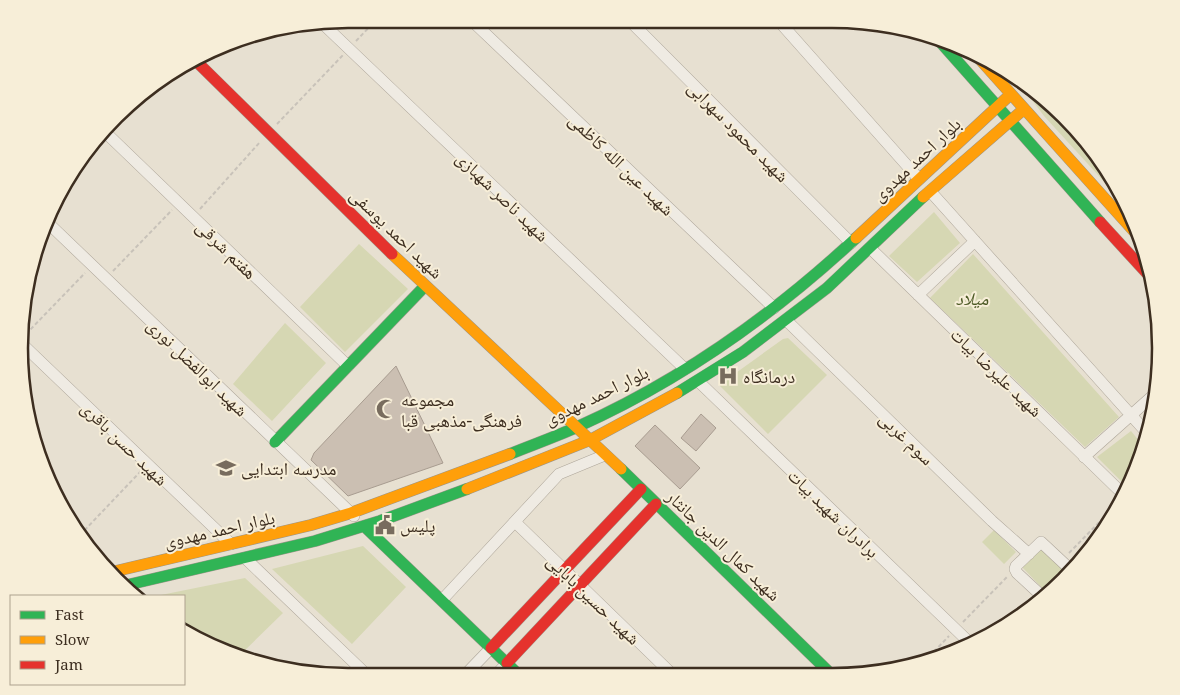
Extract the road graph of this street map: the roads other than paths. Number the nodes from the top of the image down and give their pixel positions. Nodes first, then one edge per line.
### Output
1 (327, 28) edge
2 (479, 28) edge
3 (637, 28) edge
4 (785, 28) edge
5 (946, 48) edge
6 (199, 64) edge
7 (996, 72) edge
8 (1011, 94) junction
9 (997, 108) junction
10 (1024, 110) junction
11 (1010, 122) junction
12 (108, 135) edge
13 (919, 179) junction
14 (930, 192) junction
15 (1124, 221) joint
16 (1128, 225) edge
17 (51, 226) edge
18 (975, 241) junction
19 (851, 243) junction
20 (870, 248) junction
21 (1143, 269) edge
22 (425, 286) junction
23 (918, 295) junction
24 (774, 308) junction
25 (786, 320) junction
26 (28, 343) edge
27 (348, 366) junction
28 (685, 369) junction
29 (698, 381) junction
30 (1148, 401) edge
31 (1132, 416) junction
32 (577, 427) junction
33 (1142, 428) edge
34 (590, 440) junction
35 (276, 442) junction
36 (605, 454) junction
37 (1084, 456) junction
38 (641, 489) junction
39 (1118, 490) edge
40 (656, 504) junction
41 (351, 513) junction
42 (515, 522) junction
43 (364, 526) junction
44 (231, 544) junction
45 (1029, 554) junction
46 (245, 558) junction
47 (1067, 565) edge
48 (564, 570) junction
49 (118, 571) edge
50 (133, 585) edge
51 (580, 586) junction
52 (1038, 592) edge
53 (442, 600) junction
54 (965, 638) edge
55 (491, 648) junction
56 (507, 663) junction
57 (360, 668) edge
58 (472, 668) edge
59 (502, 668) edge
60 (512, 668) edge
61 (666, 668) edge
62 (825, 668) edge

1 - 28 street, شهید ناصر شهبازی
2 - 24 street, شهید عین الله کاظمی
3 - 19 street, شهید محمود سهرابی
4 - 13 street
5 - 9 main road
6 - 22 main road, شهید احمد یوسفی
7 - 8 main road
8 - 9 main road, بلوار احمد مهدوی
8 - 10 main road
9 - 11 main road
9 - 13 main road, بلوار احمد مهدوی
10 - 11 main road, بلوار احمد مهدوی
10 - 15 main road
11 - 14 main road, بلوار احمد مهدوی
11 - 21 main road
12 - 27 street, هفتم شرقی
13 - 19 main road, بلوار احمد مهدوی
14 - 18 street
14 - 20 main road, بلوار احمد مهدوی
15 - 16 main road
17 - 35 street, شهید ابوالفضل نوری
18 - 23 street
18 - 31 street
19 - 24 main road, بلوار احمد مهدوی
20 - 23 street, شهید علیرضا بیات
20 - 25 main road, بلوار احمد مهدوی
22 - 27 main road
22 - 32 main road, شهید احمد یوسفی
23 - 37 street, شهید علیرضا بیات
24 - 25 main road
24 - 28 main road, بلوار احمد مهدوی
25 - 29 main road, بلوار احمد مهدوی
25 - 45 street, سوم غربی
26 - 44 street, شهید حسن باقری
27 - 35 main road
28 - 32 main road, بلوار احمد مهدوی
29 - 34 main road, بلوار احمد مهدوی
29 - 54 street, برادران شهید بیات
30 - 31 street
31 - 33 street
31 - 37 street
32 - 34 main road, شهید احمد یوسفی
32 - 41 main road, بلوار احمد مهدوی
34 - 36 main road, شهید کمال الدین جانثار
34 - 43 main road, بلوار احمد مهدوی
35 - 41 street, شهید ابوالفضل نوری
36 - 38 main road, شهید کمال الدین جانثار
36 - 42 street
37 - 39 street, شهید علیرضا بیات
38 - 40 main road, شهید کمال الدین جانثار
38 - 48 main road
40 - 51 main road
40 - 62 main road, شهید کمال الدین جانثار
41 - 43 street, شهید ابوالفضل نوری
41 - 44 main road, بلوار احمد مهدوی
42 - 48 street, شهید حسین بابایی
42 - 53 street
43 - 46 main road, بلوار احمد مهدوی
43 - 53 main road
44 - 49 main road, بلوار احمد مهدوی
45 - 47 street
45 - 52 street
46 - 50 main road, بلوار احمد مهدوی
46 - 57 street
48 - 51 street, شهید حسین بابایی
48 - 55 main road
51 - 56 main road
51 - 61 street, شهید حسین بابایی
53 - 55 main road
55 - 56 main road
55 - 58 street
56 - 59 street
56 - 60 main road

